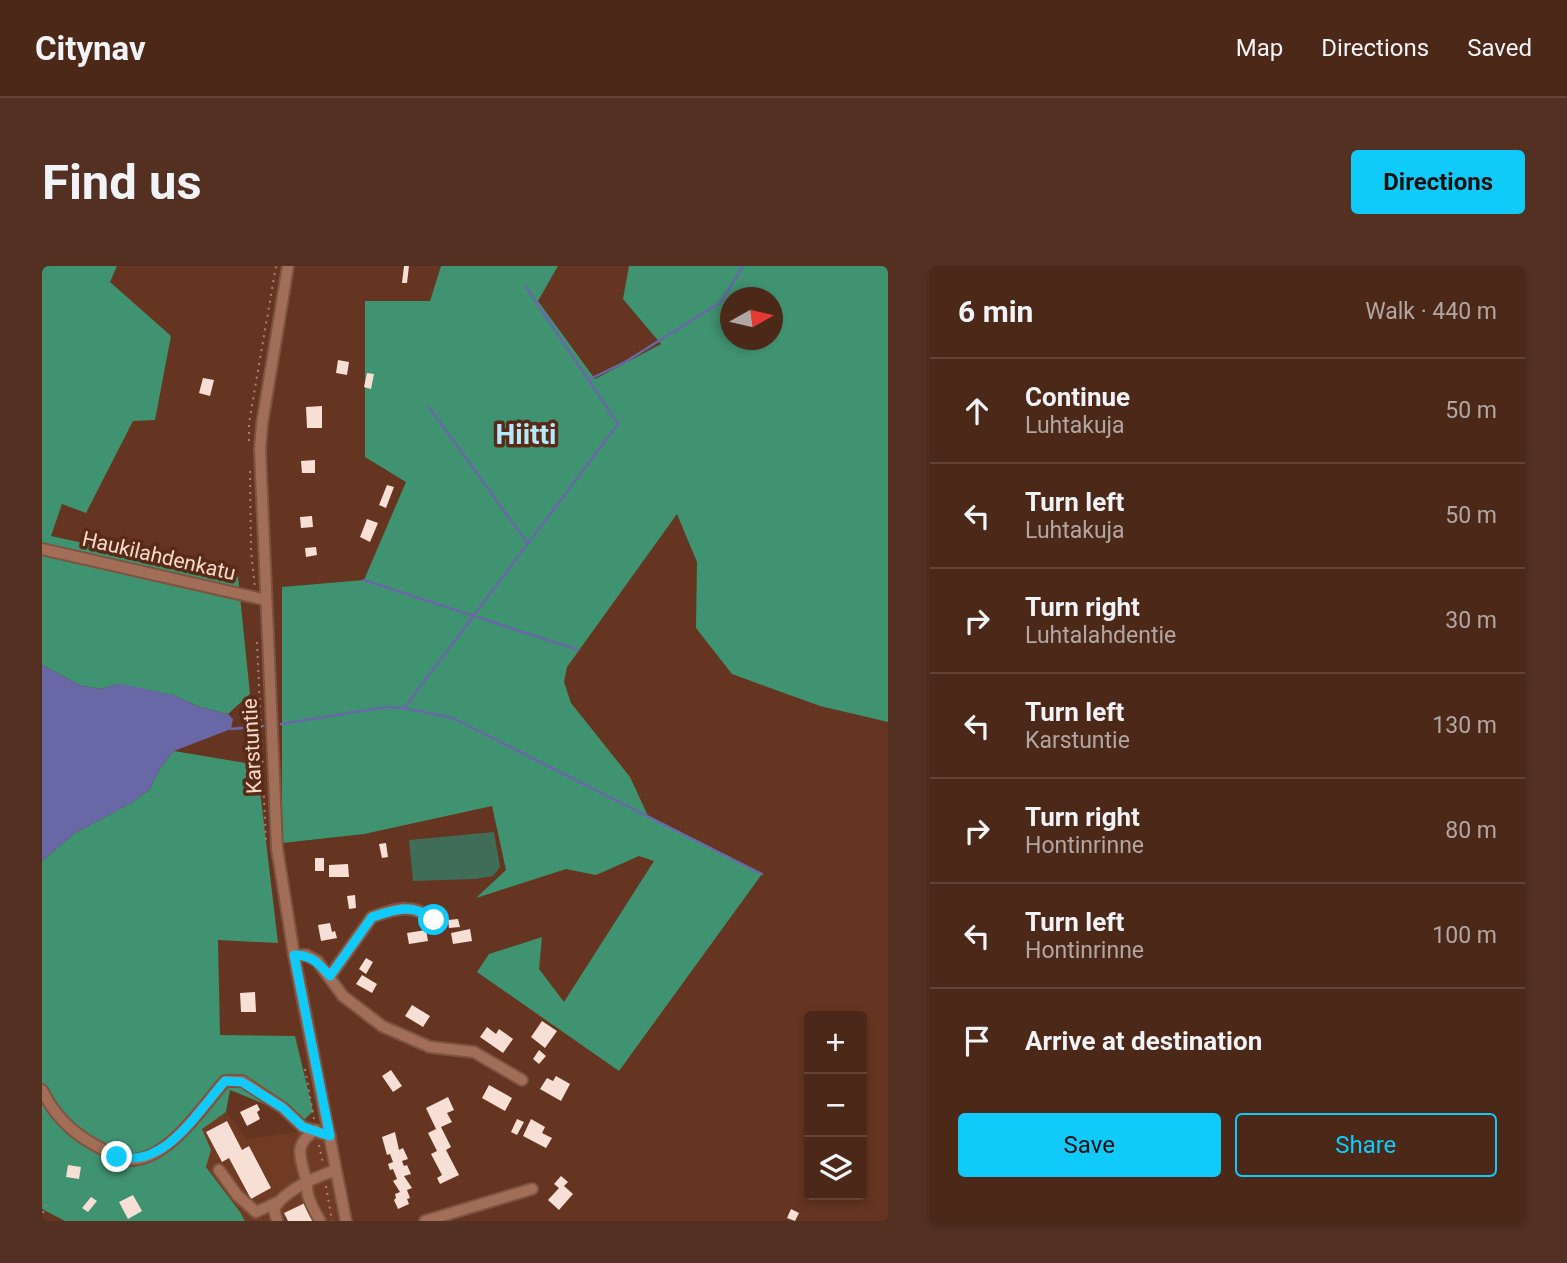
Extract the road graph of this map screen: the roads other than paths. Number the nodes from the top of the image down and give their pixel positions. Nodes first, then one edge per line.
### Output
1 (288, 266) edge
2 (42, 550) edge
3 (267, 600) junction
4 (434, 920) dead end
5 (294, 955) junction
6 (330, 976) junction
7 (522, 1080) dead end
8 (42, 1090) edge
9 (316, 1130) junction
10 (330, 1136) junction
11 (219, 1170) dead end
12 (337, 1170) junction
13 (307, 1182) junction
14 (532, 1189) dead end
15 (278, 1202) junction
16 (277, 1221) edge
17 (320, 1221) edge
18 (346, 1221) edge
19 (425, 1221) edge

1 - 3 street, Karstuntie
2 - 3 street, Haukilahdenkatu
3 - 5 street, Karstuntie
4 - 6 street
5 - 6 street
5 - 10 street, Karstuntie
6 - 7 street
8 - 9 street
9 - 10 street
9 - 13 street
10 - 12 street, Karstuntie
11 - 15 street
12 - 13 street
12 - 18 street, Karstuntie
13 - 15 street
13 - 17 street
14 - 19 street
15 - 16 street

